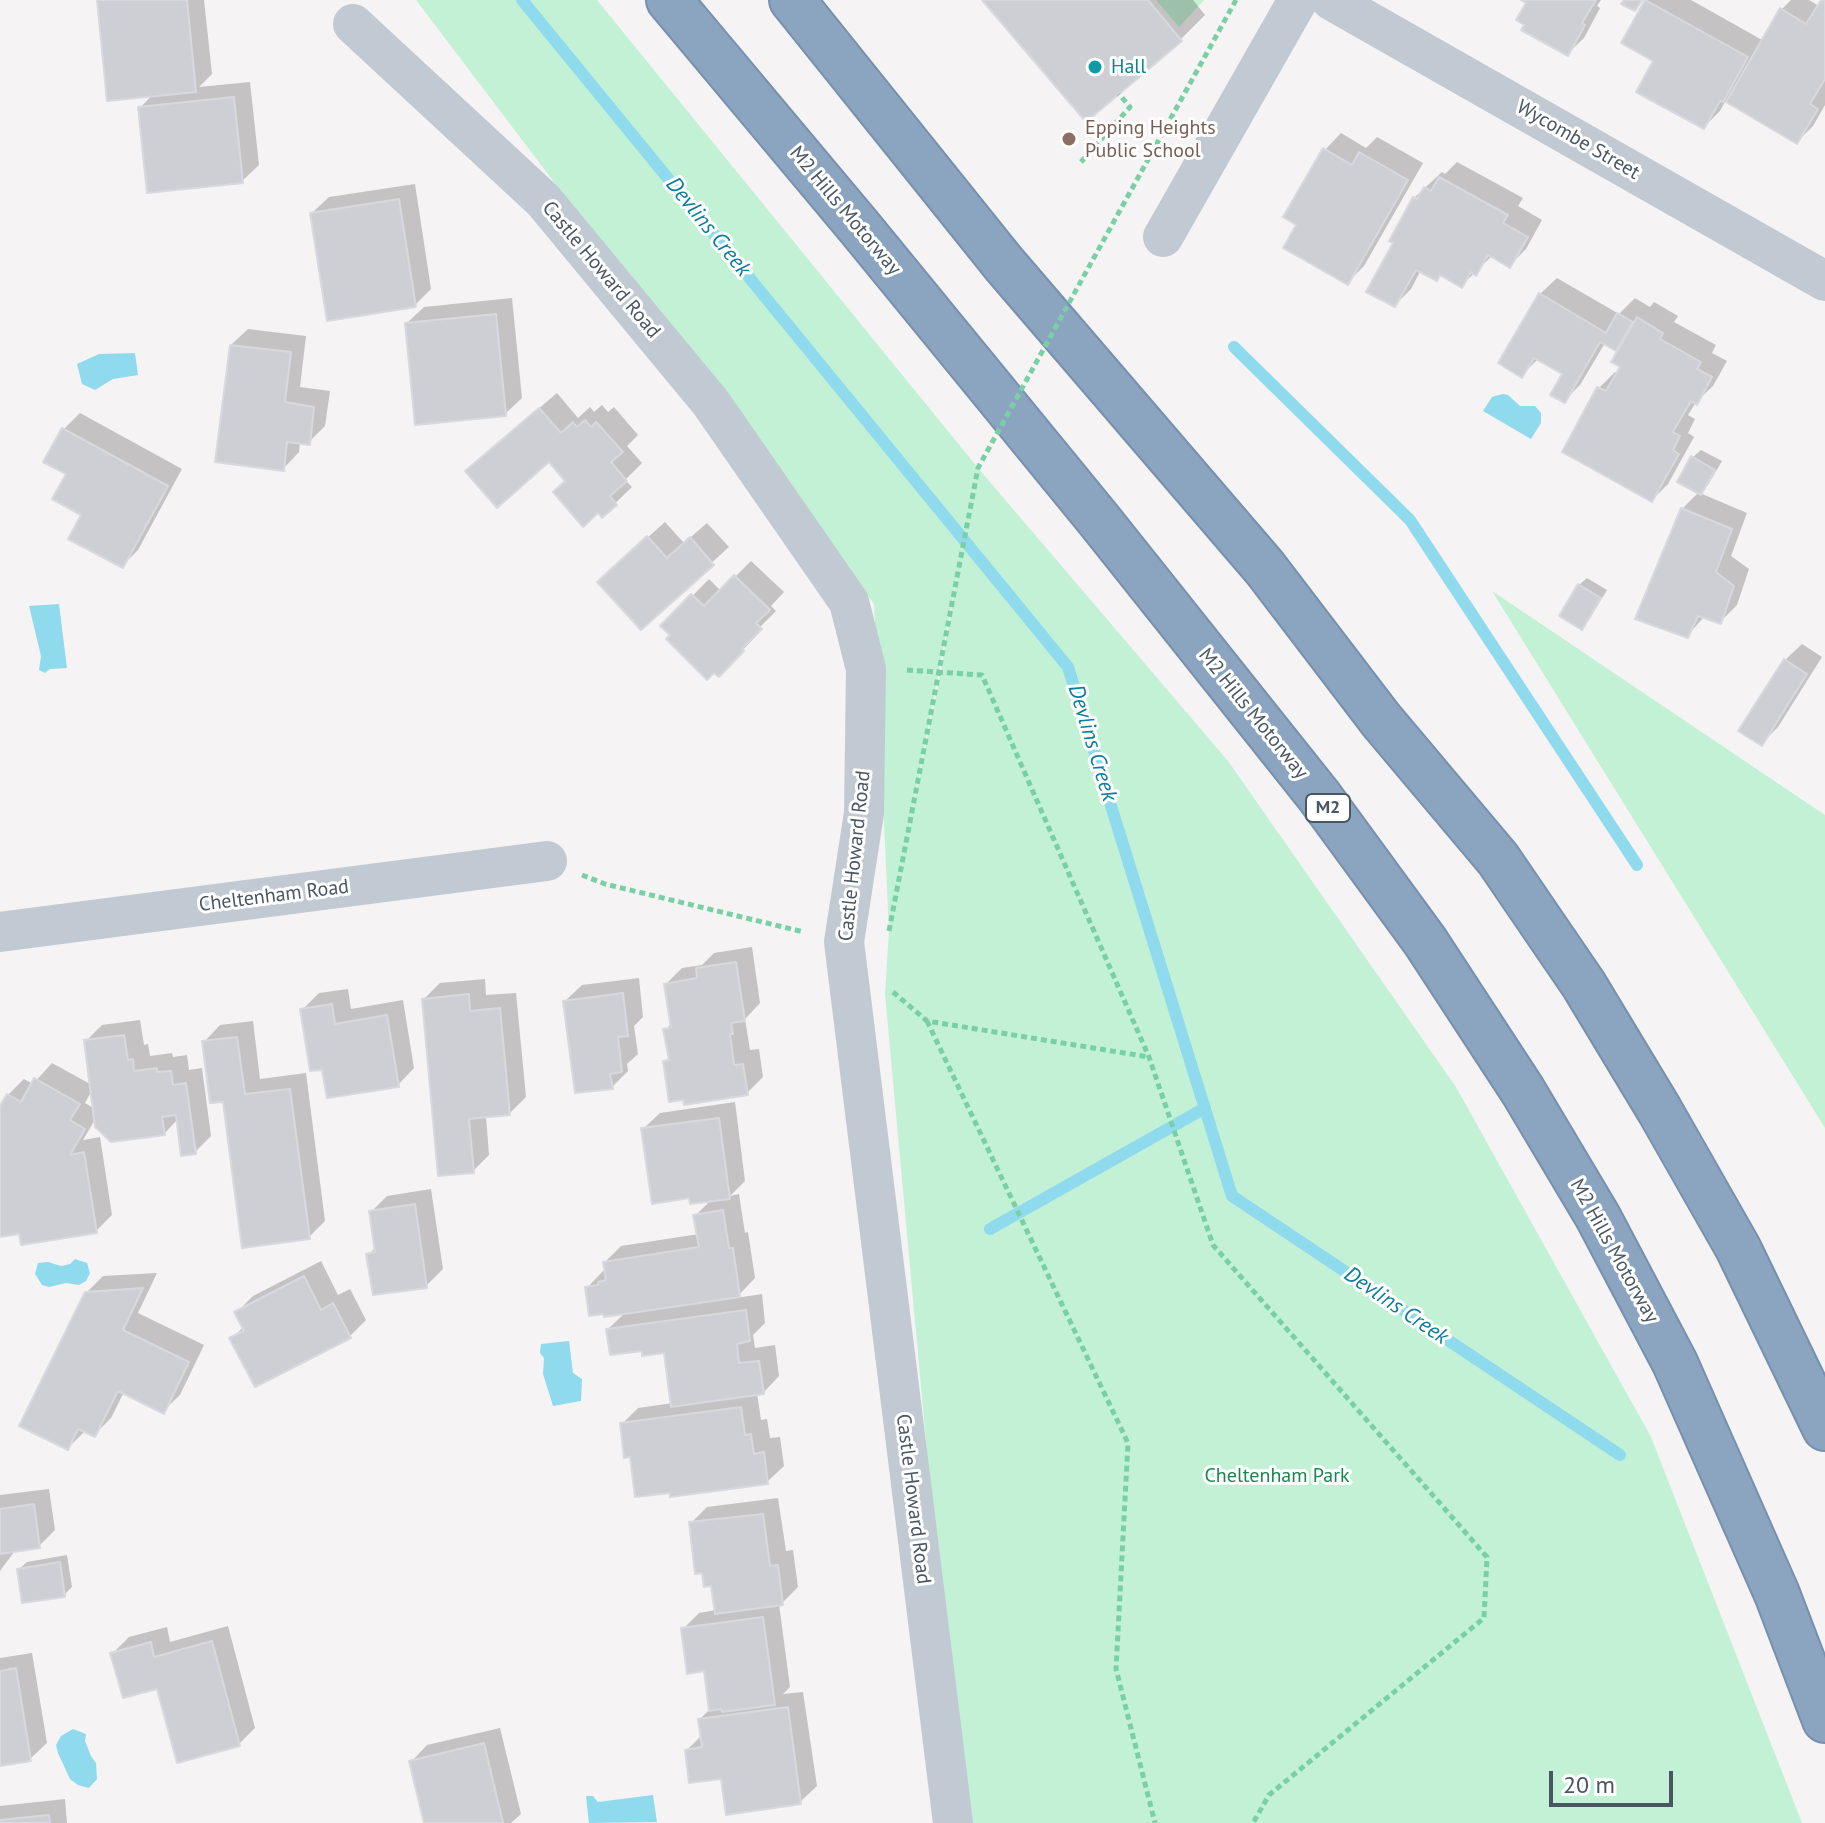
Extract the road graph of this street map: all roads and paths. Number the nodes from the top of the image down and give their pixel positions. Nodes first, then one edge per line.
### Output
1 (669, 0) edge
2 (792, 0) edge
3 (1236, 0) edge
4 (1298, 0) edge
5 (1331, 0) edge
6 (353, 24) dead end
7 (1119, 94) dead end
8 (1081, 162) dead end
9 (1163, 237) dead end
10 (1825, 281) edge
11 (866, 669) junction
12 (547, 861) dead end
13 (605, 884) dead end
14 (0, 932) edge
15 (844, 942) junction
16 (889, 945) dead end
17 (889, 989) dead end
18 (927, 1021) junction
19 (1149, 1057) junction
20 (1825, 1428) edge
21 (1825, 1720) edge
22 (953, 1823) edge
23 (1155, 1823) edge
24 (1253, 1823) edge

1 - 21 highway, M2 Hills Motorway / M2
2 - 20 highway
3 - 16 path, bridge
4 - 9 street
5 - 10 street, Wycombe Street
6 - 11 street, Castle Howard Road
7 - 8 path
11 - 15 street, Castle Howard Road
11 - 19 path
12 - 14 street, Cheltenham Road
13 - 15 path
15 - 22 street, Castle Howard Road
17 - 18 path
18 - 19 path
18 - 23 path
19 - 24 path

